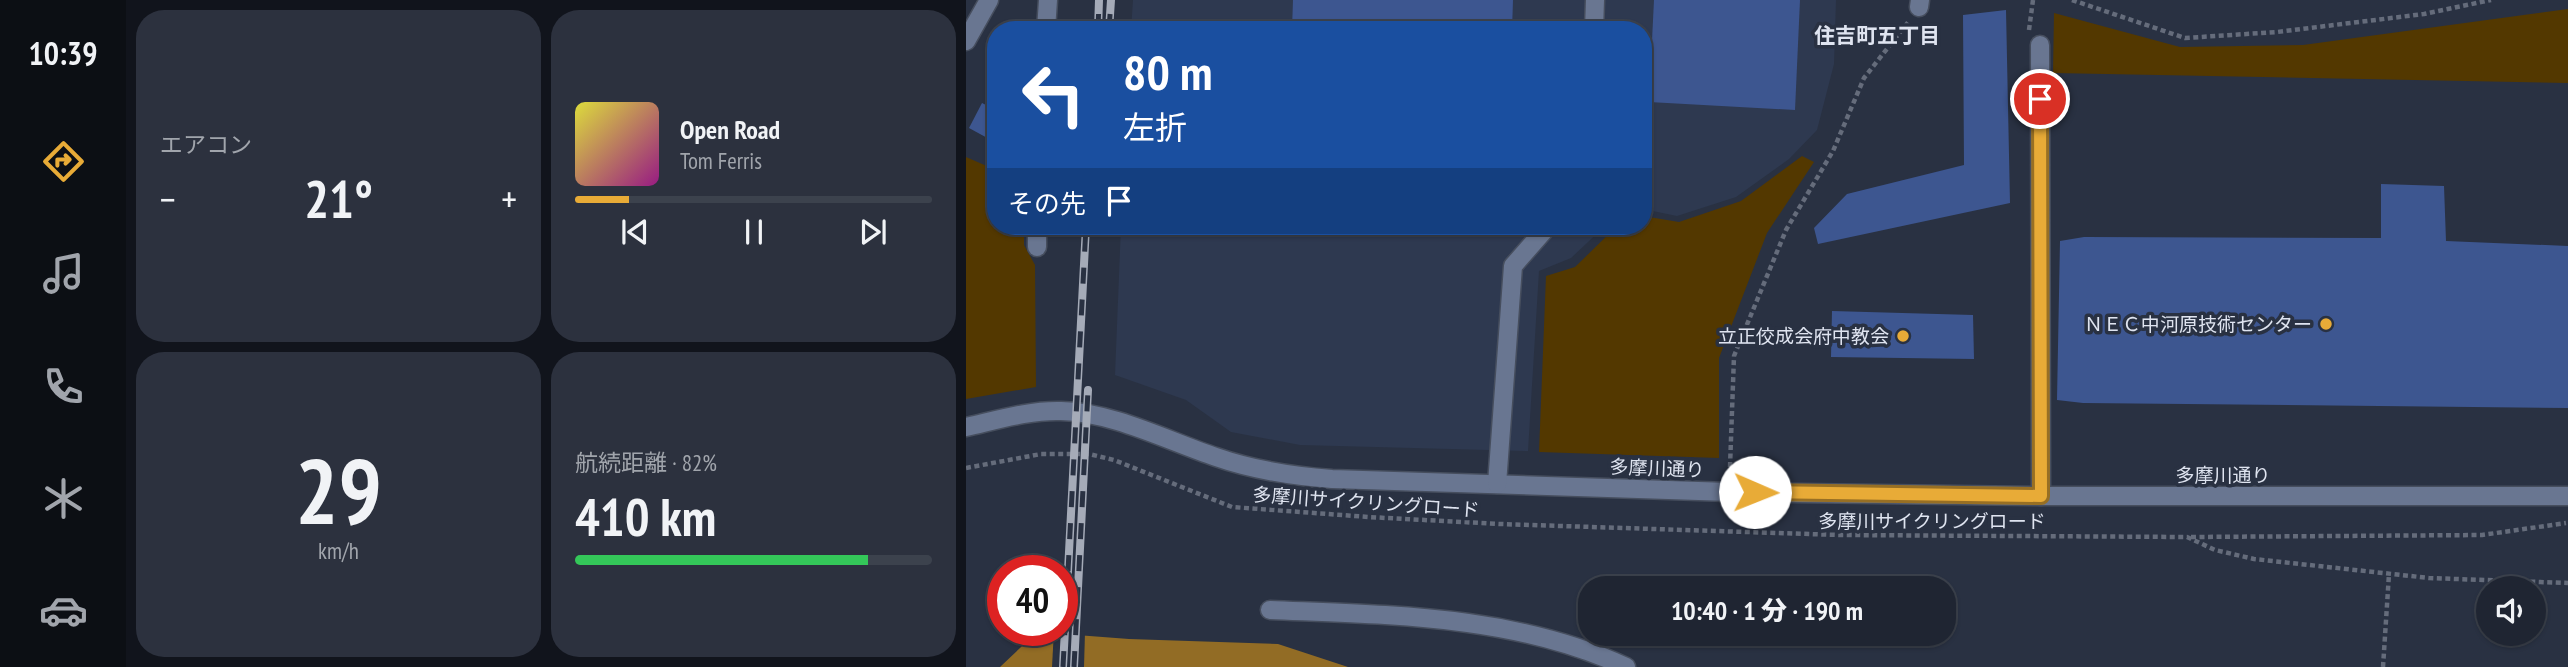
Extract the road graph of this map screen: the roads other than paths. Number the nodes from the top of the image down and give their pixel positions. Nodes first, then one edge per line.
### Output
1 (989, 0) edge
2 (1048, 0) edge
3 (1595, 0) edge
4 (1047, 21) edge
5 (1594, 21) edge
6 (966, 41) edge
7 (2040, 45) road end
8 (1037, 235) edge
9 (1540, 235) edge
10 (1037, 247) dead end
11 (966, 427) edge
12 (1497, 484) junction
13 (2041, 496) junction
14 (2568, 496) edge
15 (1270, 610) dead end
16 (1626, 667) edge

1 - 6 street
2 - 4 street
3 - 5 street
7 - 13 street
8 - 10 street
9 - 12 street
11 - 12 street, 多摩川通り
12 - 13 street, 多摩川通り
13 - 14 street, 多摩川通り
15 - 16 street

